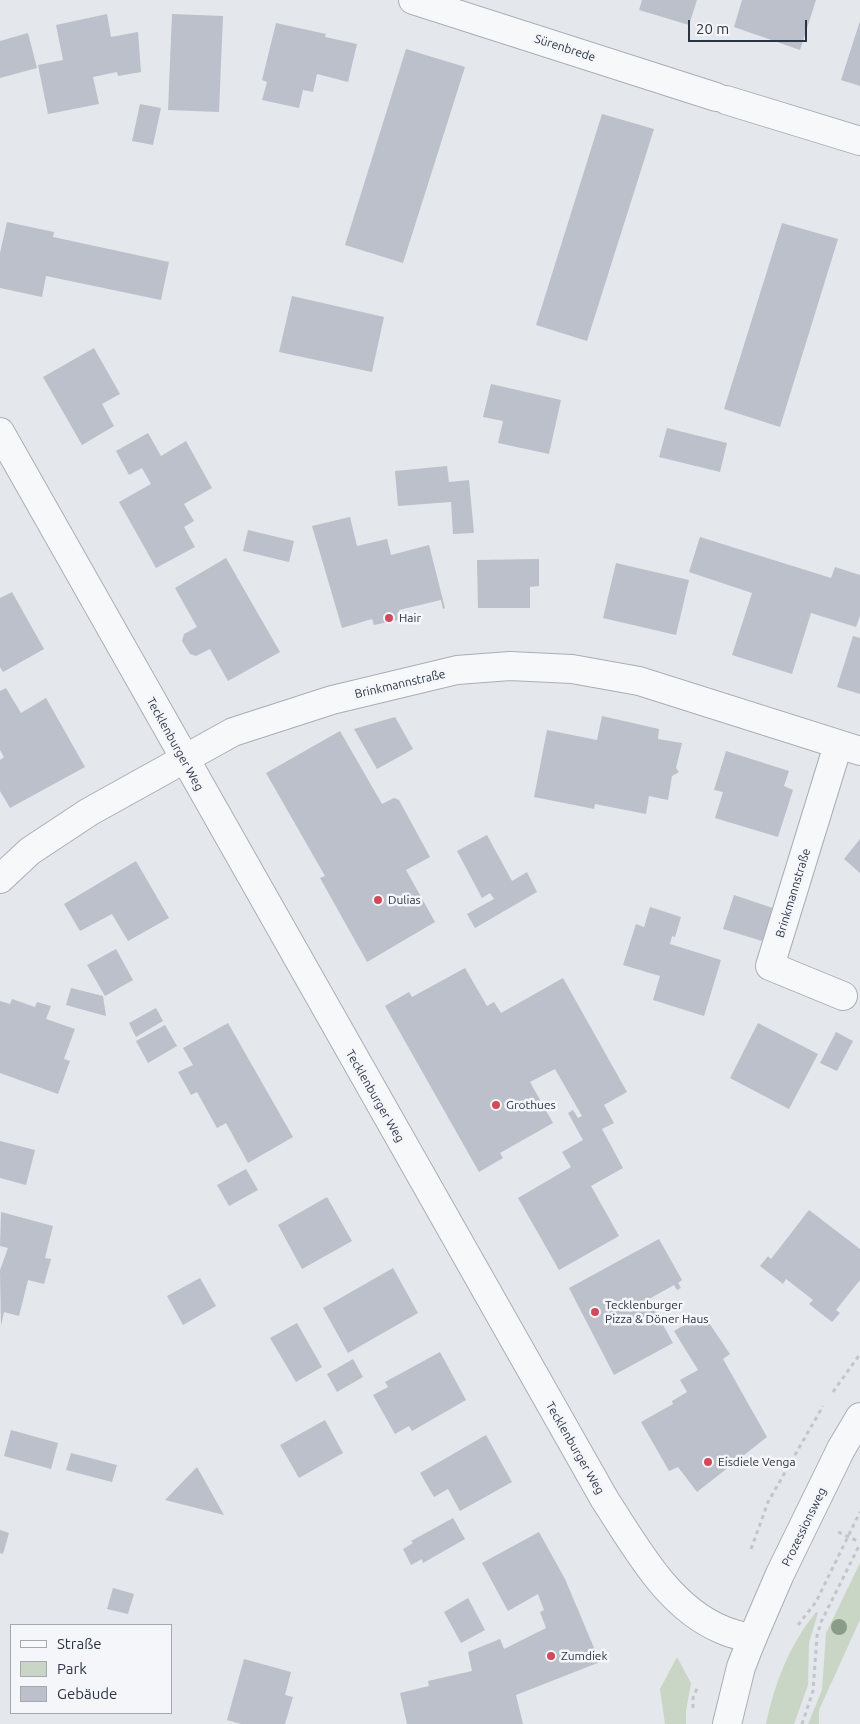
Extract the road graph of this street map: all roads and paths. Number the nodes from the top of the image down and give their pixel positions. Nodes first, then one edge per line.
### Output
1 (413, 0) edge
2 (860, 141) edge
3 (0, 432) edge
4 (849, 748) edge
5 (183, 758) junction
6 (0, 879) edge
7 (843, 996) dead end
8 (860, 1417) edge
9 (860, 1512) edge
10 (860, 1544) edge
11 (792, 1633) dead end
12 (752, 1639) junction
13 (727, 1724) edge
14 (802, 1724) edge

1 - 2 street, Sürenbrede
3 - 5 street, Tecklenburger Weg
4 - 5 street, Brinkmannstraße
4 - 7 street, Brinkmannstraße
5 - 6 street, Brinkmannstraße
5 - 12 street, Tecklenburger Weg
8 - 12 street, Prozessionsweg
9 - 11 path
10 - 14 path
12 - 13 street

